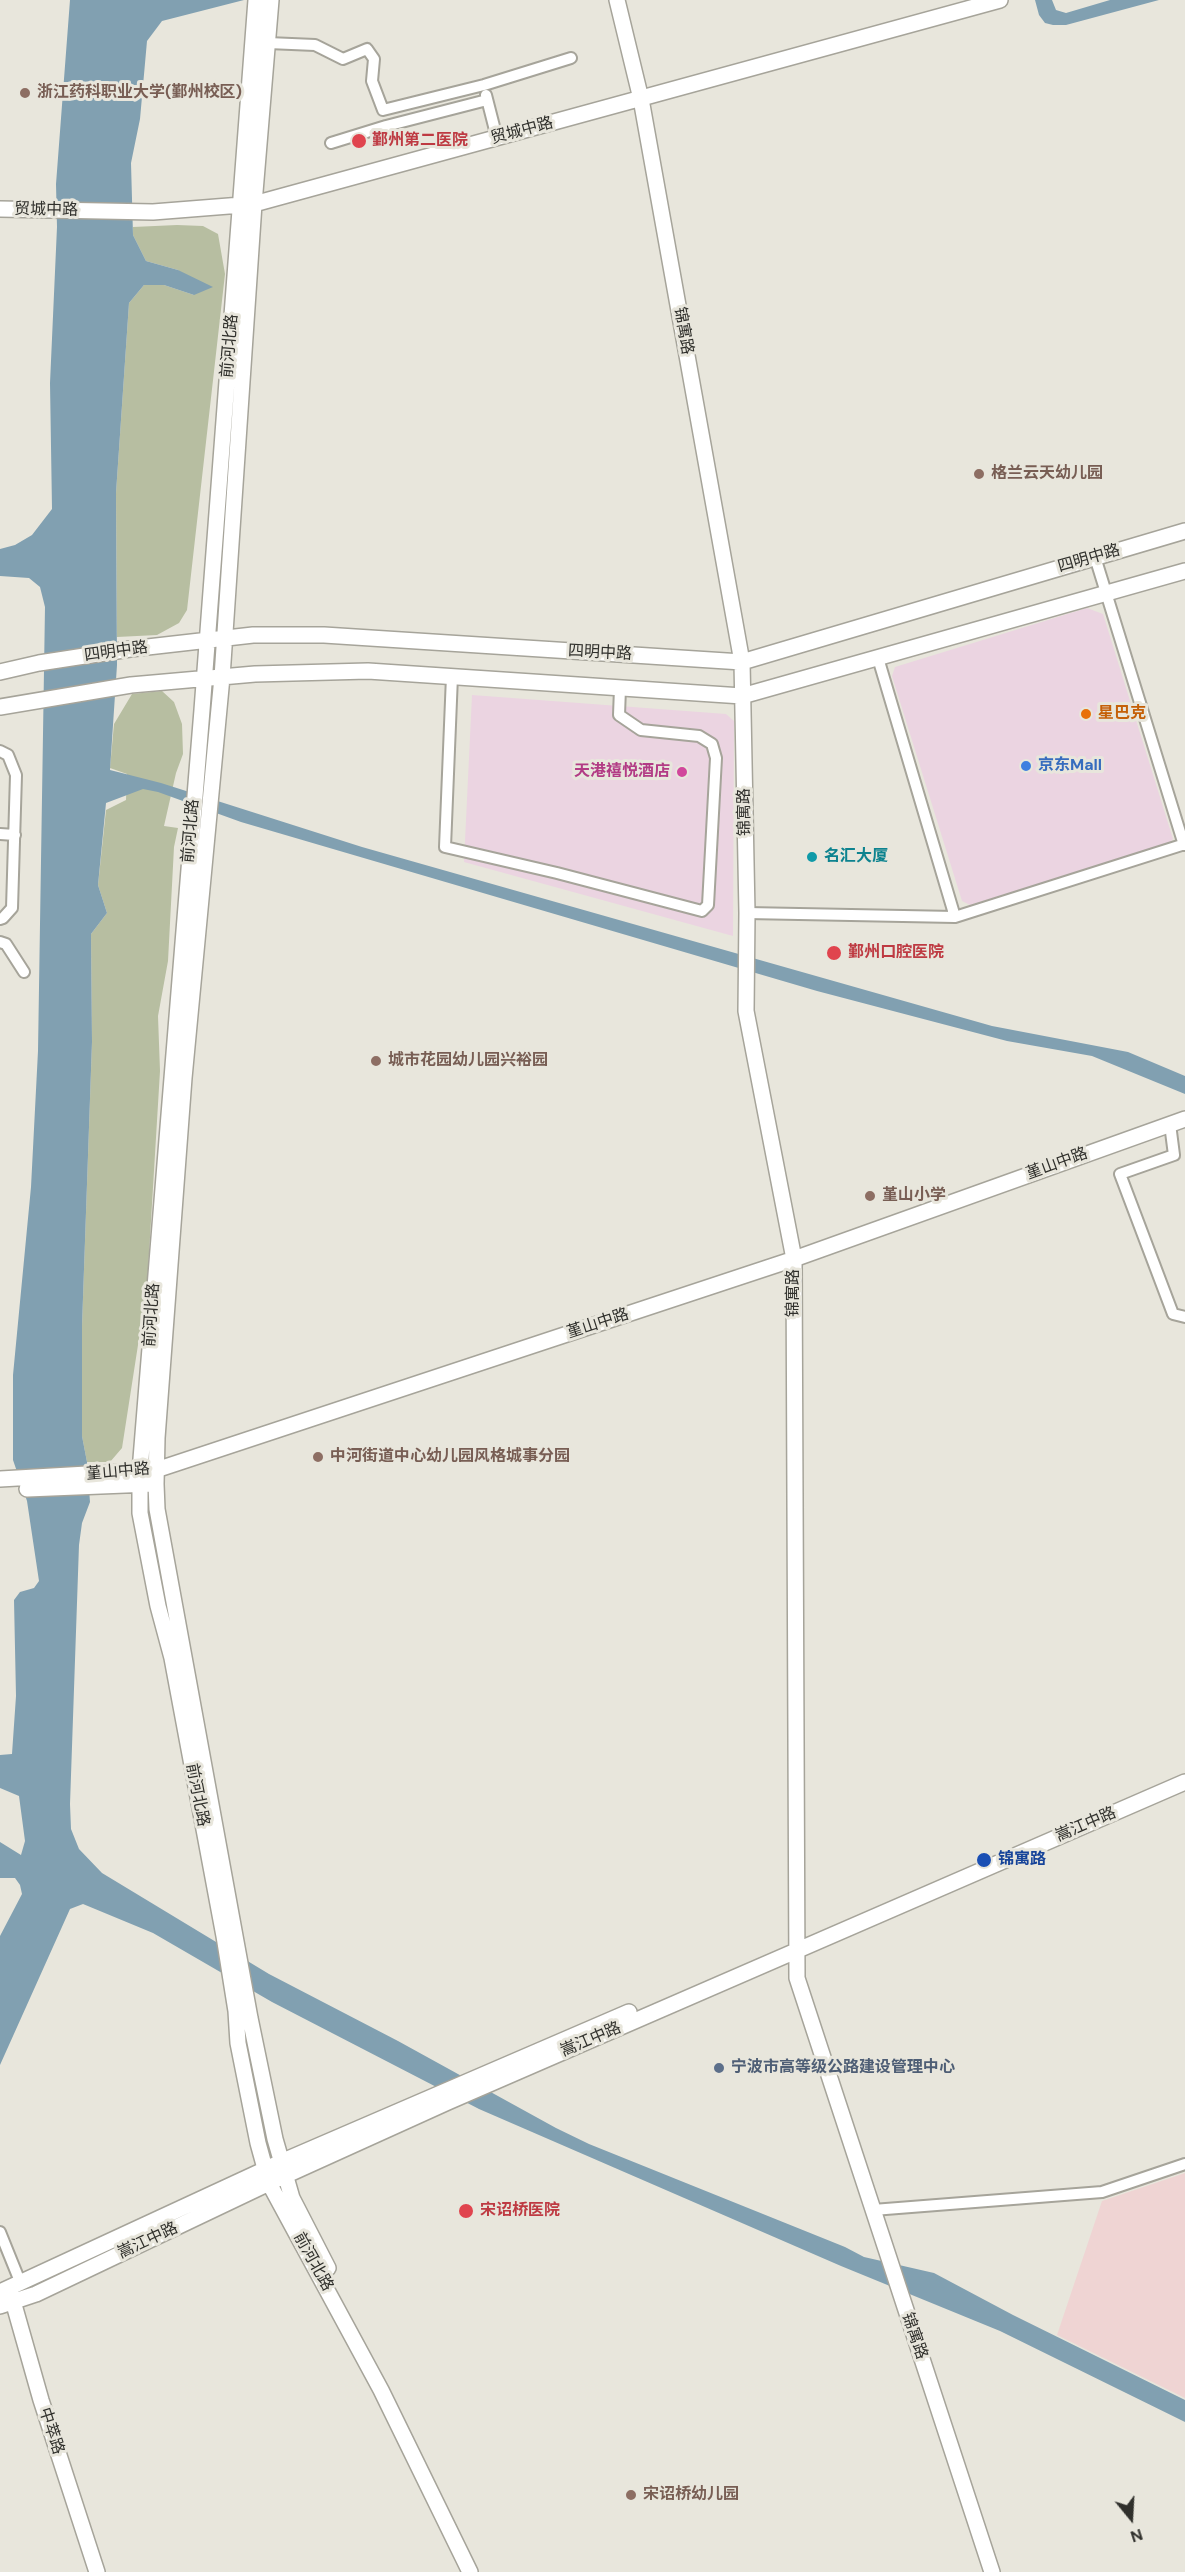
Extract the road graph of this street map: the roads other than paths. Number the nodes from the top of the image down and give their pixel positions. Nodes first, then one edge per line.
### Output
1 (616, 0) edge
2 (999, 0) edge
3 (271, 3) edge
4 (255, 4) edge
5 (268, 43) junction
6 (571, 58) dead end
7 (484, 85) junction
8 (641, 99) junction
9 (488, 100) junction
10 (383, 111) junction
11 (386, 126) junction
12 (497, 138) junction
13 (331, 143) dead end
14 (247, 205) junction
15 (0, 209) edge
16 (1185, 531) edge
17 (1095, 557) junction
18 (1185, 572) edge
19 (1107, 594) junction
20 (225, 639) junction
21 (207, 641) junction
22 (878, 658) junction
23 (742, 662) junction
24 (0, 672) edge
25 (452, 676) junction
26 (222, 677) junction
27 (204, 678) junction
28 (620, 688) junction
29 (742, 696) junction
30 (0, 707) edge
31 (0, 751) edge
32 (0, 834) edge
33 (14, 835) junction
34 (1185, 844) edge
35 (747, 913) junction
36 (955, 917) junction
37 (0, 919) edge
38 (0, 942) edge
39 (24, 972) dead end
40 (1185, 1119) edge
41 (1170, 1124) junction
42 (794, 1259) junction
43 (1185, 1317) edge
44 (148, 1477) junction
45 (6, 1484) edge
46 (1185, 1771) edge
47 (1185, 1782) edge
48 (230, 1938) junction
49 (795, 1947) junction
50 (1185, 2164) edge
51 (283, 2169) junction
52 (267, 2176) junction
53 (873, 2210) junction
54 (0, 2232) edge
55 (9, 2294) edge
56 (97, 2572) edge
57 (470, 2572) edge
58 (478, 2572) edge
59 (992, 2572) edge

1 - 8 main road, 锦寓路
2 - 8 main road, 贸城中路
3 - 5 main road, 前河北路
4 - 14 main road, 前河北路
5 - 10 street
5 - 14 main road, 前河北路
6 - 7 street
7 - 9 street
7 - 10 street
8 - 12 main road, 贸城中路
8 - 23 main road, 锦寓路
9 - 11 street
9 - 12 street
10 - 11 street
11 - 13 street
12 - 14 main road, 贸城中路
14 - 15 main road, 贸城中路
14 - 20 main road, 前河北路
14 - 21 main road, 前河北路
16 - 17 main road, 四明中路
17 - 19 street
17 - 23 main road, 四明中路
18 - 19 main road, 四明中路
19 - 22 main road, 四明中路
19 - 34 street
20 - 21 main road, 四明中路
20 - 23 main road, 四明中路
20 - 26 main road, 前河北路
21 - 24 main road, 四明中路
21 - 27 main road, 前河北路
22 - 29 main road, 四明中路
22 - 36 street
23 - 29 main road, 锦寓路
25 - 26 main road, 四明中路
25 - 28 main road, 四明中路
25 - 28 street
26 - 27 main road, 四明中路
26 - 44 main road, 前河北路
27 - 30 main road, 四明中路
27 - 44 main road, 前河北路
28 - 29 main road, 四明中路
29 - 35 main road, 锦寓路
31 - 33 street
32 - 33 street
33 - 37 street
34 - 36 street
35 - 36 street
35 - 42 main road, 锦寓路
38 - 39 street
40 - 41 main road, 堇山中路
41 - 42 main road, 堇山中路
41 - 43 street
42 - 44 main road, 堇山中路
42 - 49 main road, 锦寓路
44 - 45 main road, 堇山中路
44 - 48 main road, 前河北路
46 - 49 main road, 嵩江中路
47 - 49 main road, 嵩江中路
48 - 51 main road, 前河北路
48 - 52 main road, 前河北路
49 - 51 main road, 嵩江中路
49 - 53 main road, 锦寓路
50 - 53 street
51 - 52 main road, 嵩江中路
51 - 58 main road, 前河北路
52 - 55 main road, 嵩江中路
52 - 57 main road, 前河北路
53 - 59 main road, 锦寓路
54 - 55 street
55 - 56 main road, 中萃路

